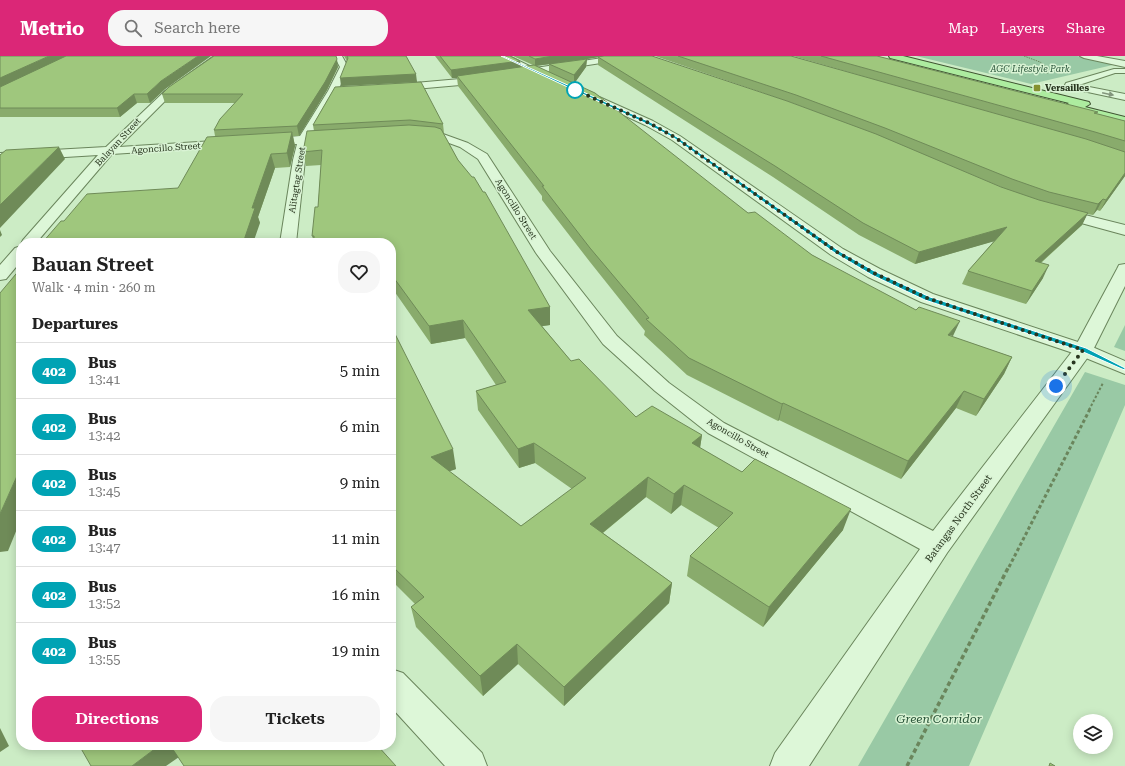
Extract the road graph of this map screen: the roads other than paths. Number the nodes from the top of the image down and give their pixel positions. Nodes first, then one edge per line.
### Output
1 (220, 56) edge
2 (338, 56) edge
3 (502, 56) edge
4 (633, 56) edge
5 (893, 56) edge
6 (1084, 56) edge
7 (880, 58) edge
8 (1125, 64) edge
9 (533, 71) junction
10 (1125, 71) edge
11 (562, 84) edge
12 (386, 88) edge
13 (576, 90) edge
14 (1125, 97) edge
15 (1125, 114) edge
16 (1125, 120) edge
17 (404, 134) edge
18 (350, 137) edge
19 (304, 140) junction
20 (108, 152) junction
21 (0, 157) edge
22 (1046, 209) edge
23 (1125, 230) edge
24 (32, 238) edge
25 (289, 238) edge
26 (16, 257) edge
27 (1125, 270) edge
28 (0, 275) edge
29 (1083, 350) junction
30 (1119, 365) edge
31 (937, 546) junction
32 (396, 689) edge
33 (469, 766) edge
34 (788, 766) edge

1 - 20 street, Balayan Street
2 - 19 street, Alitagtag Street
3 - 9 street
4 - 9 street
5 - 15 main road
6 - 8 street
7 - 16 main road
9 - 11 street
9 - 12 street
10 -> 14 lane
13 - 29 street
17 - 31 street, Agoncillo Street
18 - 19 street, Agoncillo Street
19 - 20 street, Agoncillo Street
19 - 25 street, Alitagtag Street
20 - 21 street, Agoncillo Street
20 - 24 street, Balayan Street
22 - 23 street
26 - 28 street
27 - 29 street, Batangas North Street
29 - 30 street
29 - 31 street, Batangas North Street
31 - 34 street, Batangas North Street
32 - 33 street

